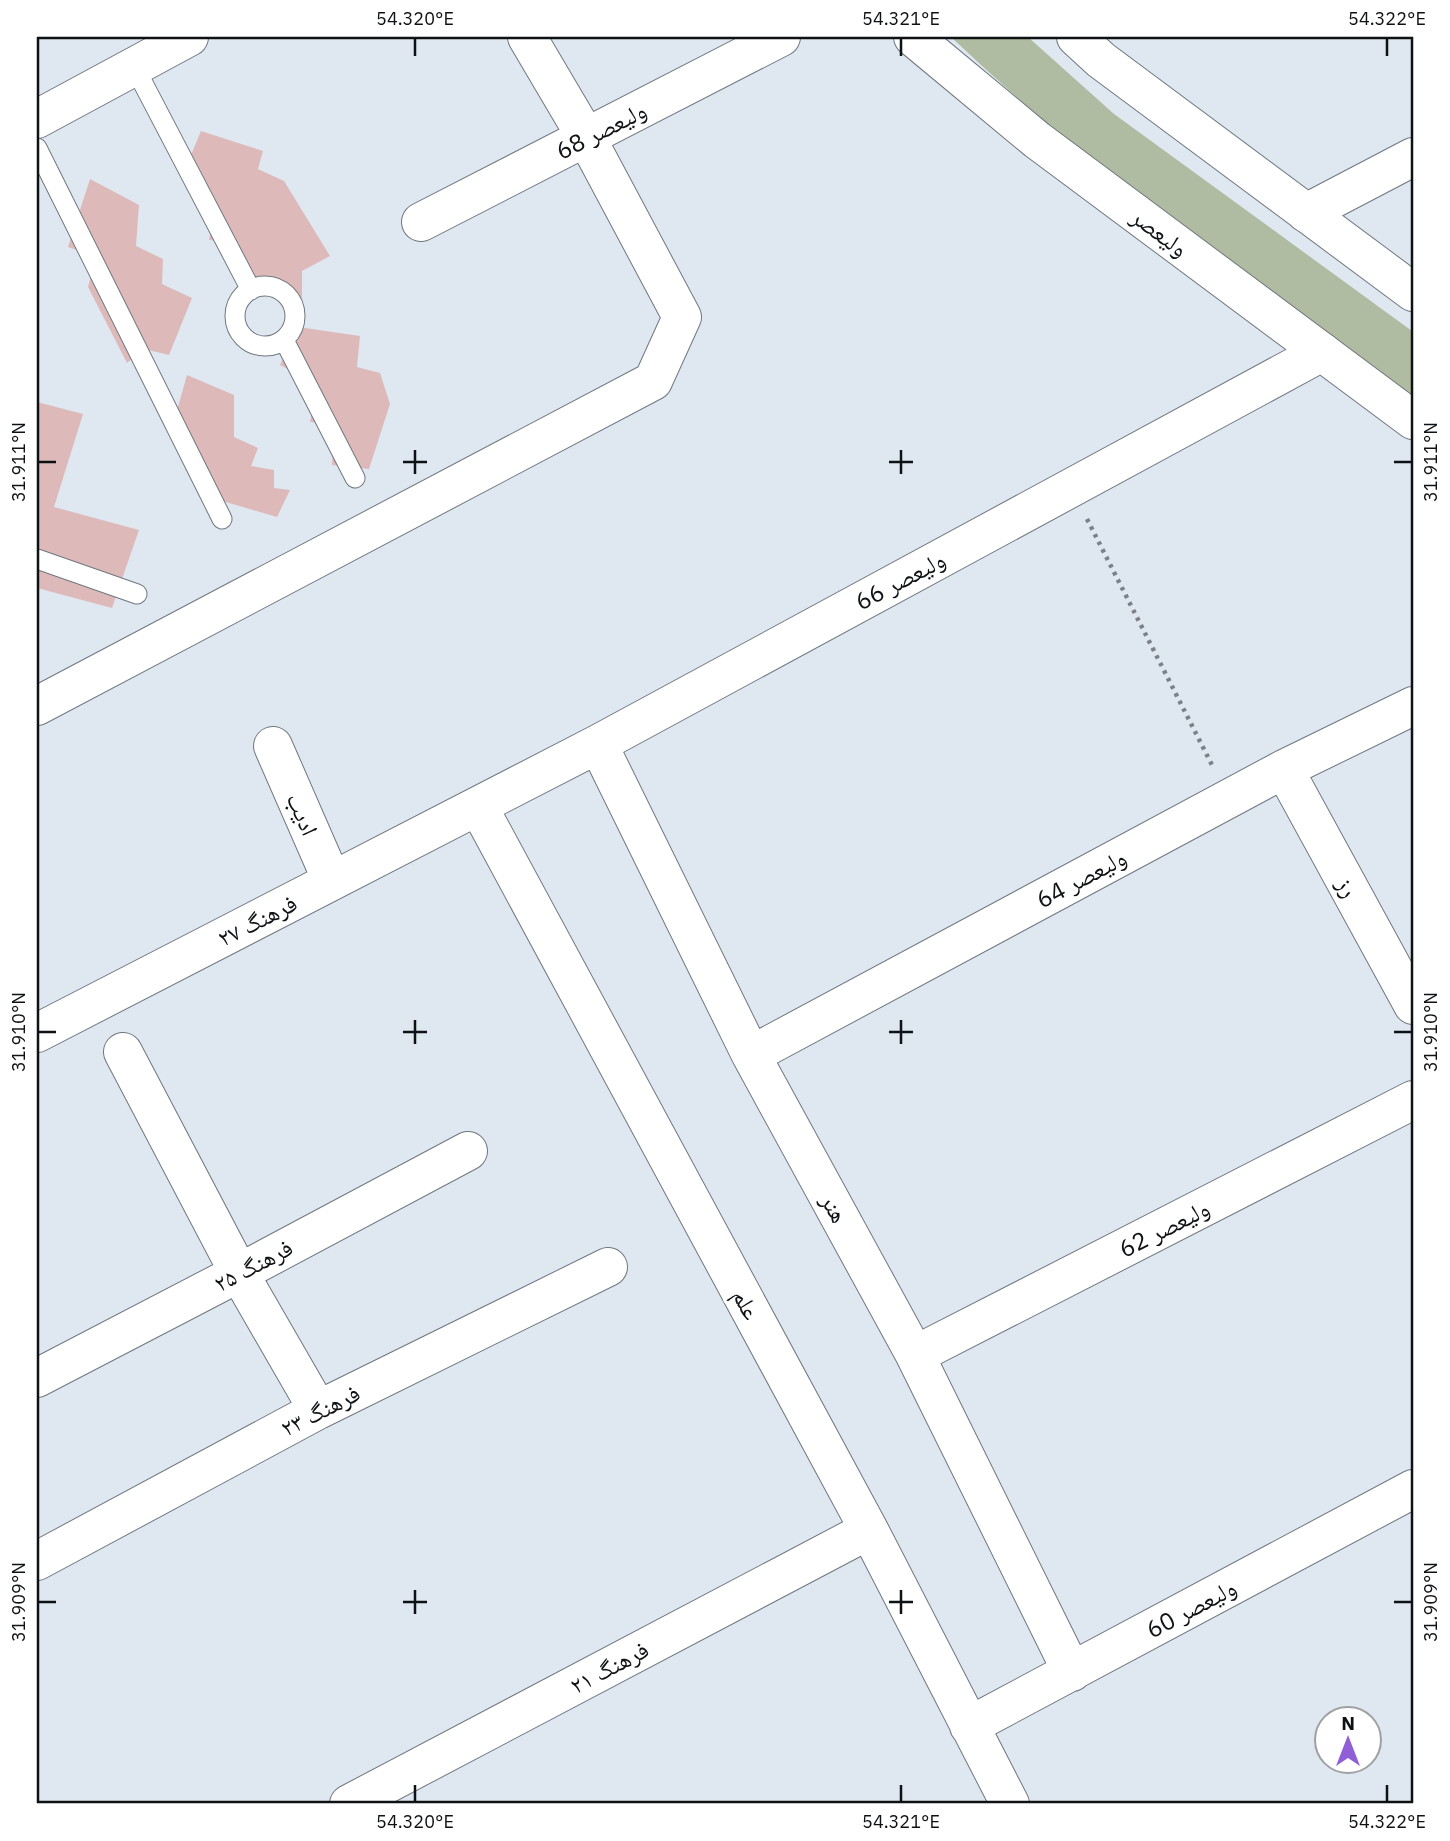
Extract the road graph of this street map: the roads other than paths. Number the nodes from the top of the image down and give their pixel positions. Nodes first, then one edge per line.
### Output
1 (189, 37) edge
2 (527, 37) edge
3 (781, 37) edge
4 (913, 37) edge
5 (1076, 37) edge
6 (134, 66) junction
7 (37, 119) edge
8 (586, 137) junction
9 (37, 148) edge
10 (1413, 157) edge
11 (1307, 213) junction
12 (421, 222) dead end
13 (251, 290) junction
14 (1413, 292) edge
15 (284, 340) junction
16 (1322, 352) junction
17 (1413, 420) edge
18 (355, 478) dead end
19 (222, 519) dead end
20 (37, 559) edge
21 (137, 594) dead end
22 (37, 706) edge
23 (1413, 706) edge
24 (598, 744) junction
25 (273, 746) dead end
26 (1284, 769) junction
27 (478, 806) junction
28 (332, 881) junction
29 (1413, 1004) edge
30 (37, 1033) edge
31 (123, 1052) dead end
32 (751, 1055) junction
33 (1413, 1100) edge
34 (468, 1151) dead end
35 (608, 1267) dead end
36 (239, 1273) junction
37 (915, 1355) junction
38 (37, 1378) edge
39 (318, 1410) junction
40 (1413, 1489) edge
41 (869, 1530) junction
42 (37, 1561) edge
43 (1072, 1672) junction
44 (969, 1726) junction
45 (349, 1804) edge
46 (1010, 1804) edge

1 - 6 street
2 - 8 street
3 - 8 street, ولیعصر 68
4 - 16 street, ولیعصر
5 - 11 street
6 - 7 street
6 - 13 lane
8 - 12 street, ولیعصر 68
8 - 22 street
9 - 19 lane
10 - 11 street
11 - 14 street
13 - 15 lane
13 - 15 lane
15 - 18 lane
16 - 17 street, ولیعصر
16 - 24 street, ولیعصر 66
20 - 21 lane
23 - 26 street, ولیعصر 64
24 - 27 street, ولیعصر 66
24 - 32 street, هنر
25 - 28 street, ادیب
26 - 29 street, رز
26 - 32 street, ولیعصر 64
27 - 28 street, فرهنگ ۲۷
27 - 41 street, علم
28 - 30 street, فرهنگ ۲۷
31 - 36 street
32 - 37 street, هنر
33 - 37 street, ولیعصر 62
34 - 36 street, فرهنگ ۲۵
35 - 39 street, فرهنگ ۲۳
36 - 38 street, فرهنگ ۲۵
36 - 39 street
37 - 43 street, هنر
39 - 42 street, فرهنگ ۲۳
40 - 43 street, ولیعصر 60
41 - 44 street, علم
41 - 45 street, فرهنگ ۲۱
43 - 44 street, ولیعصر 60
44 - 46 street, علم

